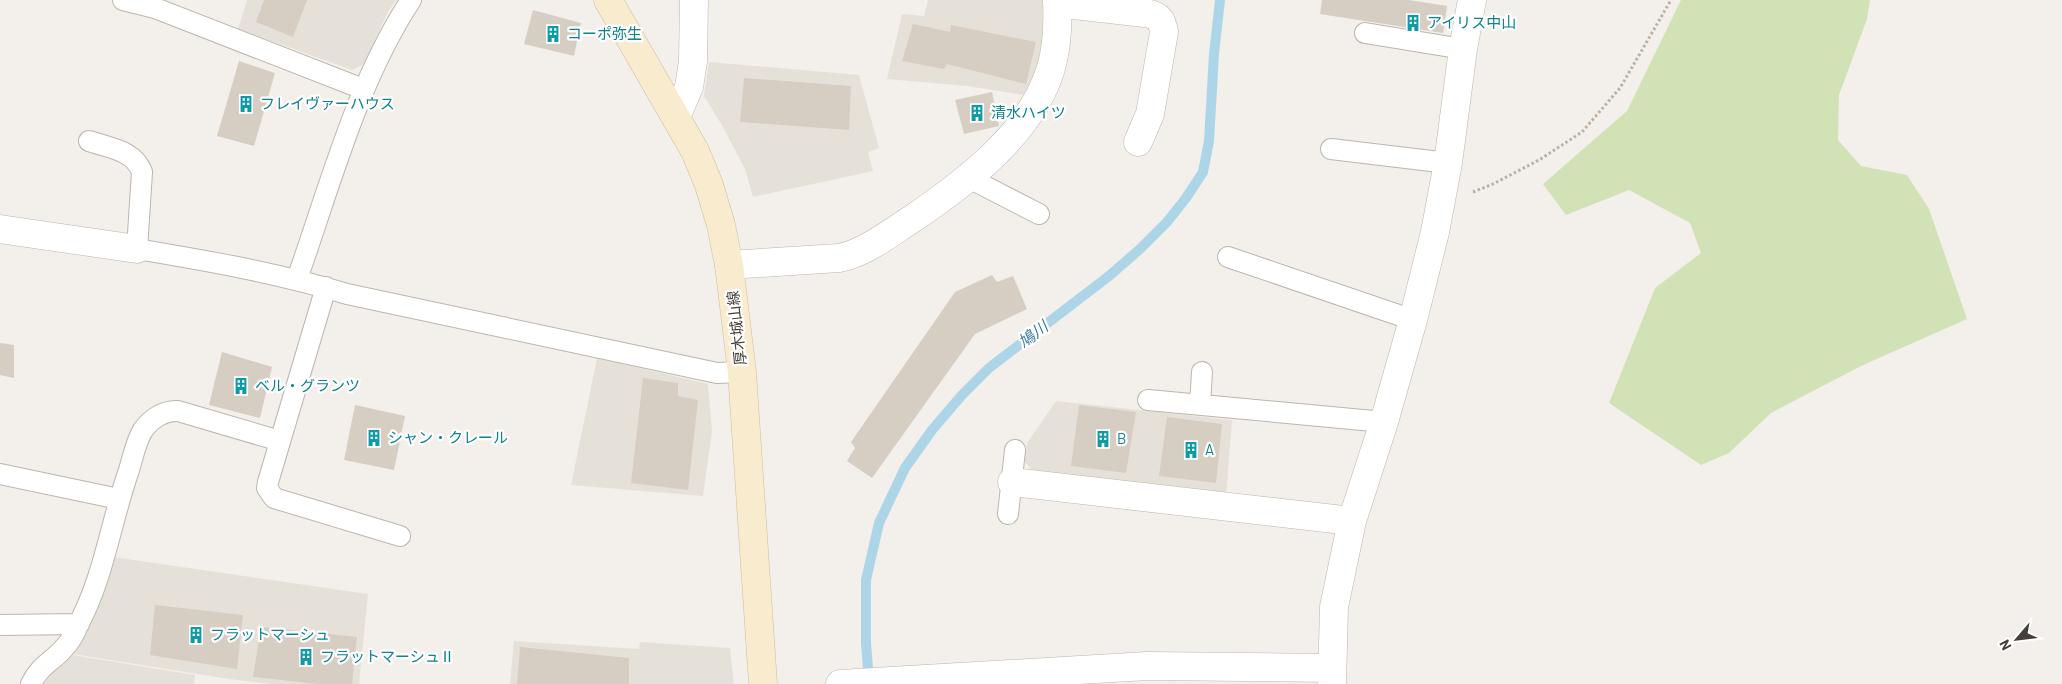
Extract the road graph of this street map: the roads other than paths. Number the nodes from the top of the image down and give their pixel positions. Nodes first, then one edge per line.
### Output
1 (123, 0) edge
2 (411, 0) edge
3 (608, 0) edge
4 (694, 0) edge
5 (1472, 0) edge
6 (1057, 2) edge
7 (1365, 33) dead end
8 (1463, 49) junction
9 (363, 89) junction
10 (676, 117) junction
11 (89, 141) dead end
12 (1138, 142) dead end
13 (1331, 149) dead end
14 (1448, 163) junction
15 (969, 178) junction
16 (1039, 214) dead end
17 (0, 229) edge
18 (137, 249) junction
19 (1228, 256) dead end
20 (729, 265) junction
21 (298, 279) junction
22 (326, 287) junction
23 (1413, 320) junction
24 (742, 372) junction
25 (1202, 372) dead end
26 (1148, 400) dead end
27 (1200, 405) junction
28 (1384, 422) junction
29 (280, 441) junction
30 (1015, 450) dead end
31 (0, 474) edge
32 (1012, 482) junction
33 (119, 499) junction
34 (1008, 514) dead end
35 (1352, 521) junction
36 (400, 536) dead end
37 (79, 624) junction
38 (0, 625) edge
39 (1332, 676) edge
40 (1045, 678) edge
41 (32, 684) edge
42 (763, 684) edge
43 (840, 684) edge
44 (848, 684) edge

1 - 9 lane
2 - 9 lane
3 - 10 main road, 厚木城山線
4 - 10 street
5 - 8 street
6 - 12 street
6 - 15 street
7 - 8 lane
8 - 14 street
9 - 21 lane
10 - 20 main road, 厚木城山線
11 - 18 lane
13 - 14 lane
14 - 23 street
15 - 16 lane
15 - 20 street
17 - 18 street
18 - 21 lane
19 - 23 lane
20 - 24 main road, 厚木城山線
21 - 22 lane
22 - 24 lane
22 - 29 lane
23 - 28 street
24 - 42 main road, 厚木城山線
25 - 27 lane
26 - 27 lane
27 - 28 lane
28 - 35 street
29 - 33 lane
29 - 36 lane
30 - 32 lane
31 - 33 lane
32 - 34 lane
32 - 35 street
33 - 37 lane
35 - 39 street
37 - 38 lane
37 - 41 lane
39 - 40 street
40 - 44 street
43 - 44 street

